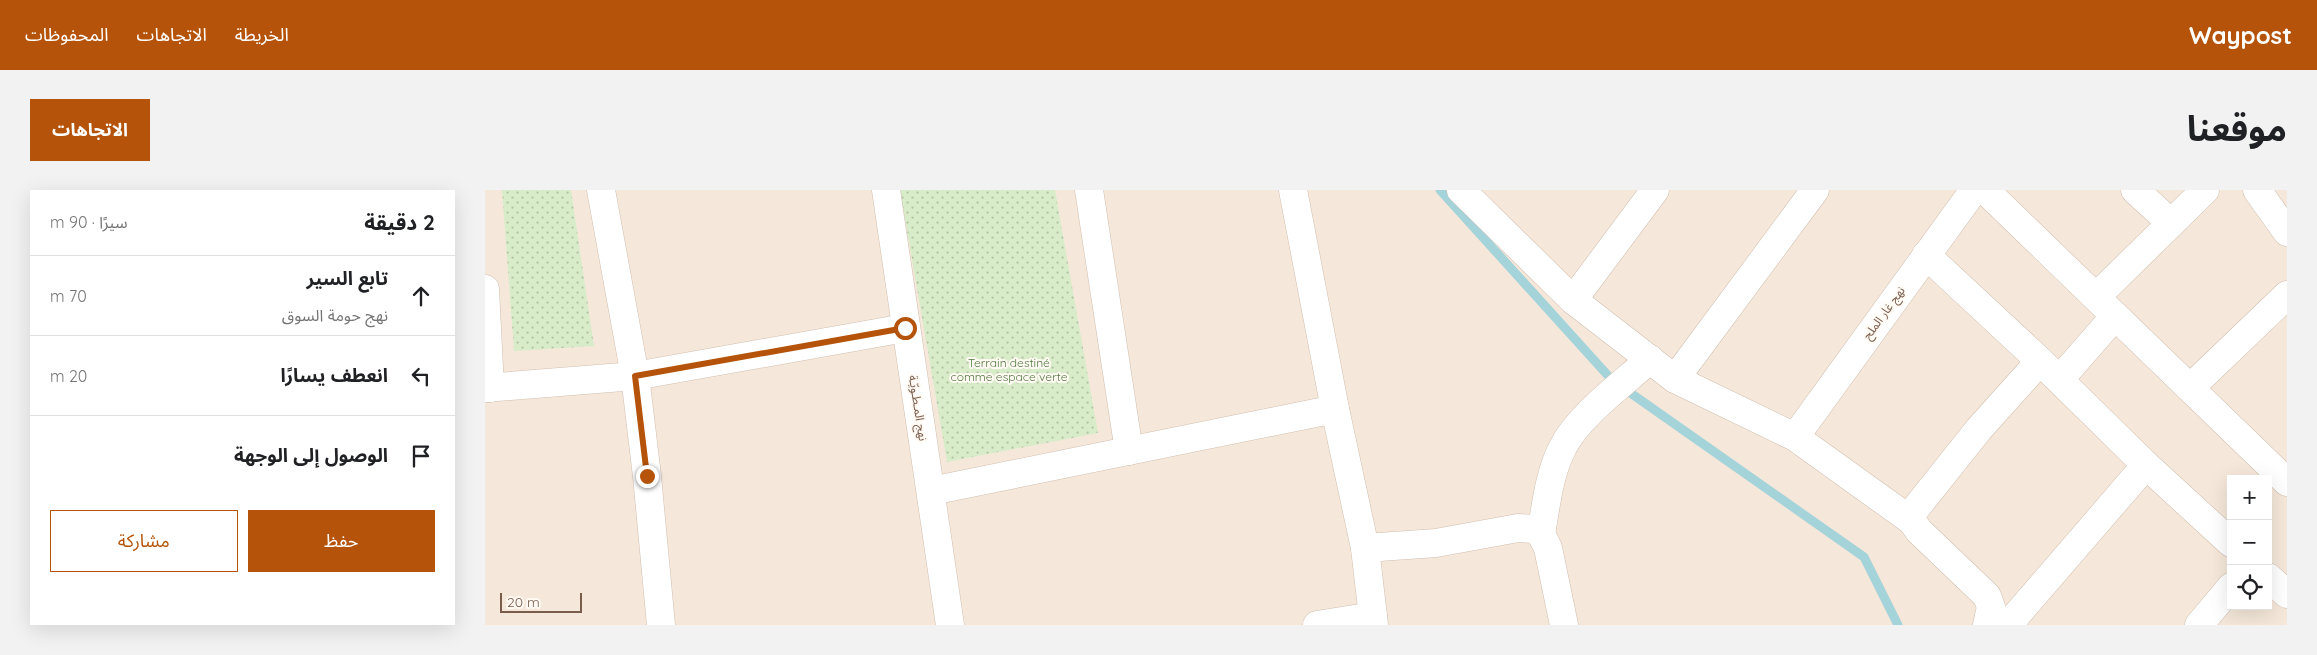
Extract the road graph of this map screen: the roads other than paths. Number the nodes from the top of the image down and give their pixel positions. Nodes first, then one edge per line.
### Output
1 (601, 190) edge
2 (886, 190) edge
3 (1089, 190) edge
4 (1293, 190) edge
5 (1655, 190) edge
6 (1815, 190) edge
7 (1974, 190) edge
8 (1985, 190) edge
9 (2135, 190) edge
10 (2205, 190) edge
11 (2257, 190) edge
12 (1471, 194) edge
13 (2171, 224) junction
14 (2287, 232) edge
15 (1926, 255) junction
16 (485, 289) edge
17 (2287, 295) edge
18 (2096, 297) junction
19 (1573, 300) junction
20 (2115, 316) junction
21 (905, 328) junction
22 (1650, 360) junction
23 (2040, 361) junction
24 (635, 376) junction
25 (1675, 379) junction
26 (2060, 379) junction
27 (487, 388) edge
28 (2190, 388) junction
29 (1335, 409) junction
30 (1795, 438) junction
31 (1129, 451) junction
32 (2146, 465) junction
33 (2287, 482) edge
34 (931, 491) junction
35 (1912, 521) junction
36 (1541, 534) junction
37 (2227, 539) edge
38 (1365, 548) junction
39 (2272, 581) edge
40 (2227, 592) edge
41 (2287, 594) edge
42 (1373, 620) edge
43 (661, 625) edge
44 (950, 625) edge
45 (1317, 625) edge
46 (1564, 625) edge
47 (1987, 625) edge
48 (2008, 625) edge
49 (2199, 625) edge

1 - 24 street
2 - 21 street, نهج المـطـويّـة
3 - 31 street
4 - 29 street
5 - 19 street
6 - 25 street
7 - 15 street, نهج غار الملح
8 - 18 street
9 - 13 street
10 - 13 street
11 - 14 street
12 - 19 street
13 - 18 street
15 - 23 street
15 - 30 street, نهج غار الملح
16 - 27 street
17 - 28 street
18 - 20 street
19 - 22 street
20 - 26 street
20 - 28 street
21 - 24 street
21 - 34 street, نهج المـطـويّـة
22 - 25 street
22 - 36 street
23 - 26 street
23 - 35 street
24 - 27 street
24 - 43 street
25 - 30 street
26 - 32 street
28 - 33 street
29 - 31 street
29 - 38 street
30 - 35 street
31 - 34 street
32 - 37 street
32 - 48 street
34 - 44 street, نهج المـطـويّـة
35 - 47 street
36 - 38 street
36 - 46 street
38 - 42 street
39 - 41 street
40 - 49 street
42 - 45 street

